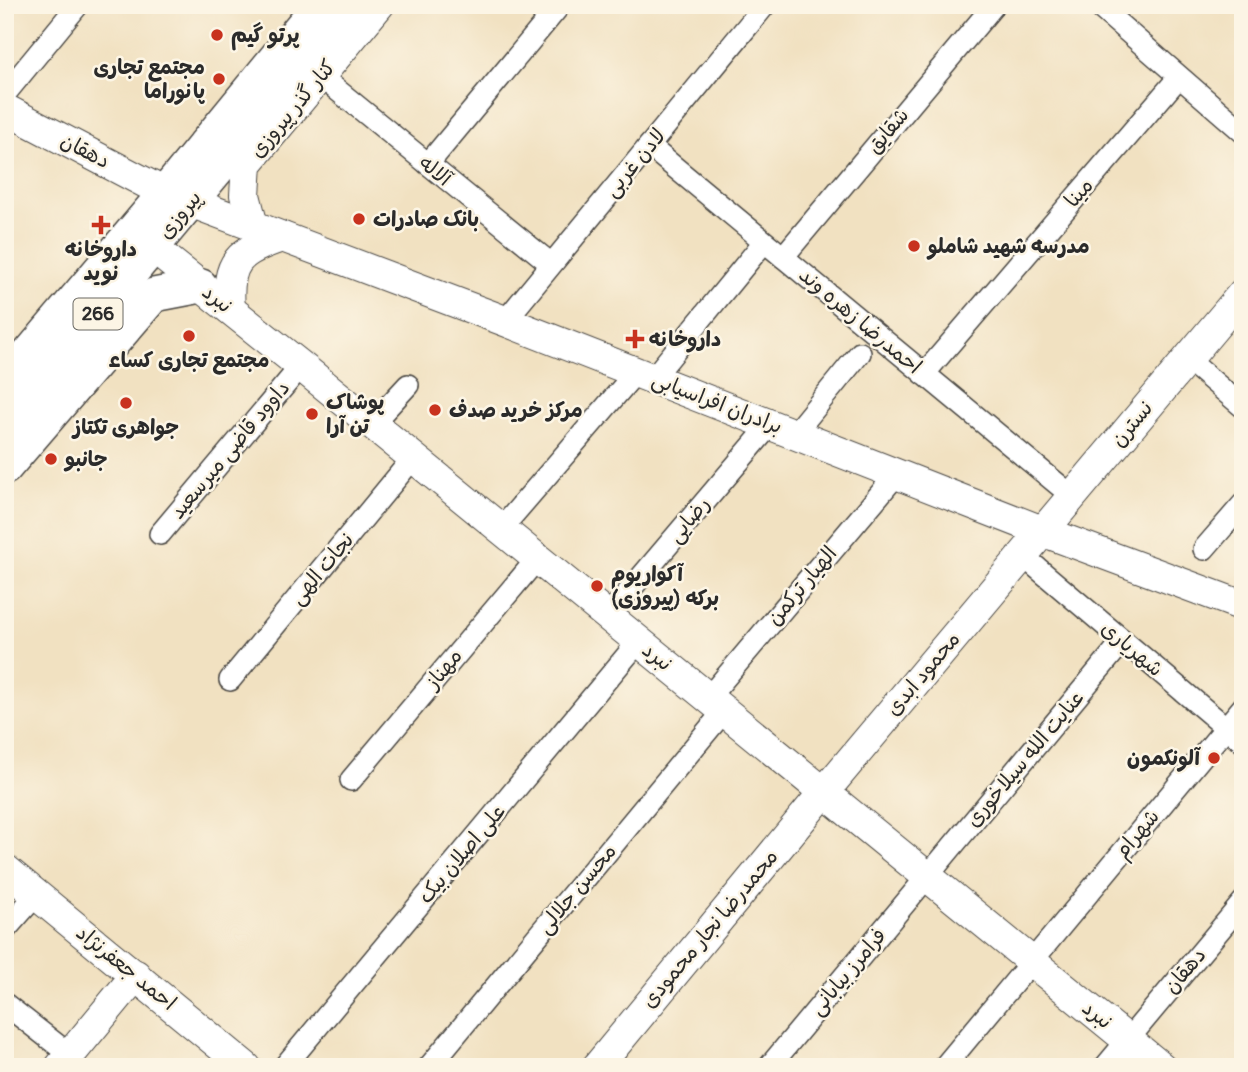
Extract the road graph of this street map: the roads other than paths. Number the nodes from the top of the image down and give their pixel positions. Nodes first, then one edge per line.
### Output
1 (78, 5) edge
2 (319, 5) edge
3 (354, 5) edge
4 (379, 5) edge
5 (560, 5) edge
6 (765, 5) edge
7 (994, 5) edge
8 (1097, 5) edge
9 (320, 76) junction
10 (1179, 77) junction
11 (8, 111) edge
12 (1243, 132) edge
13 (649, 146) junction
14 (428, 164) junction
15 (178, 197) junction
16 (253, 226) junction
17 (282, 237) junction
18 (764, 242) junction
19 (153, 248) junction
20 (783, 257) junction
21 (551, 264) junction
22 (201, 286) junction
23 (1243, 293) edge
24 (230, 310) junction
25 (505, 321) junction
26 (860, 353) dead end
27 (1187, 359) junction
28 (301, 366) junction
29 (924, 374) junction
30 (645, 375) junction
31 (5, 382) edge
32 (408, 384) dead end
33 (1243, 407) edge
34 (372, 424) junction
35 (782, 429) junction
36 (8, 451) edge
37 (414, 458) junction
38 (897, 474) junction
39 (1072, 496) junction
40 (1243, 504) edge
41 (501, 529) junction
42 (1042, 531) junction
43 (160, 534) dead end
44 (1204, 550) dead end
45 (1022, 555) junction
46 (537, 559) junction
47 (1243, 606) edge
48 (608, 616) junction
49 (639, 641) junction
50 (1123, 641) junction
51 (230, 680) dead end
52 (716, 704) junction
53 (1243, 707) edge
54 (1226, 727) junction
55 (1243, 742) edge
56 (351, 780) dead end
57 (824, 792) junction
58 (5, 869) edge
59 (927, 876) junction
60 (36, 895) junction
61 (1243, 902) edge
62 (5, 930) edge
63 (1031, 961) junction
64 (136, 975) junction
65 (5, 1004) edge
66 (1128, 1040) junction
67 (65, 1061) edge
68 (240, 1065) edge
69 (284, 1067) edge
70 (429, 1067) edge
71 (597, 1067) edge
72 (769, 1067) edge
73 (944, 1067) edge
74 (1105, 1067) edge
75 (1161, 1067) edge

1 - 11 street
2 - 15 main road, پیروزی / 266
3 - 15 main road, پیروزی / 266
4 - 9 street, کنار گذر پیروزی
5 - 14 street
6 - 13 street, لادن غربی
7 - 20 street, شقایق
8 - 10 street
9 - 14 street, آلاله
9 - 16 street, کنار گذر پیروزی
10 - 12 street
10 - 29 street, مینا
11 - 15 street, دهقان
13 - 18 street, احمدرضا زهره وند
13 - 21 street, لادن غربی
14 - 21 street, آلاله
15 - 16 street, برادران افراسیابی
15 - 19 main road, پیروزی / 266
15 - 31 main road, پیروزی / 266
16 - 17 street, برادران افراسیابی
17 - 24 street
17 - 25 street, برادران افراسیابی
18 - 20 street, احمدرضا زهره وند
18 - 30 street
19 - 22 street, نبرد
19 - 36 main road, پیروزی / 266
20 - 29 street, احمدرضا زهره وند
21 - 25 street, لادن غربی
22 - 24 street, نبرد
22 - 36 main road
23 - 27 street, نسترن
24 - 28 street, نبرد
25 - 30 street, برادران افراسیابی
26 - 35 street, رضایی
27 - 33 street
27 - 39 street, نسترن
28 - 34 street, نبرد
28 - 43 street, داوود قاضی میرسعید
29 - 39 street, احمدرضا زهره وند
30 - 35 street, برادران افراسیابی
30 - 41 street
32 - 34 street
34 - 37 street, نبرد
35 - 38 street, برادران افراسیابی
35 - 48 street, رضایی
37 - 41 street, نبرد
37 - 51 street, نجات الهی
38 - 42 street, برادران افراسیابی
38 - 52 street, الهیار ترکمن
39 - 42 street, نسترن
40 - 44 street
41 - 46 street, نبرد
42 - 45 street, نسترن
42 - 47 street, برادران افراسیابی
45 - 50 street, شهریاری
45 - 57 street, محمود ابدی
46 - 48 street, نبرد
46 - 56 street, مهناز
48 - 49 street, نبرد
49 - 52 street, نبرد
49 - 69 street, علی اصلان بیک
50 - 54 street, شهریاری
50 - 59 street, عنایت الله سیلاخوری
52 - 57 street, نبرد
52 - 70 street, محسن جلالی
53 - 54 street, شهرام
54 - 55 street, شهریاری
54 - 63 street, شهرام
57 - 59 street, نبرد
57 - 71 street, محمدرضا نجار محمودی
58 - 60 street, احمد جعفرنژاد
59 - 63 street, نبرد
59 - 72 street, فرامرز بیابانی
60 - 62 street
60 - 64 street, احمد جعفرنژاد
61 - 66 street, دهقان
63 - 66 street, نبرد
63 - 73 street, شهرام
64 - 67 street
64 - 68 street, احمد جعفرنژاد
65 - 67 street
66 - 74 street, دهقان
66 - 75 street, نبرد

